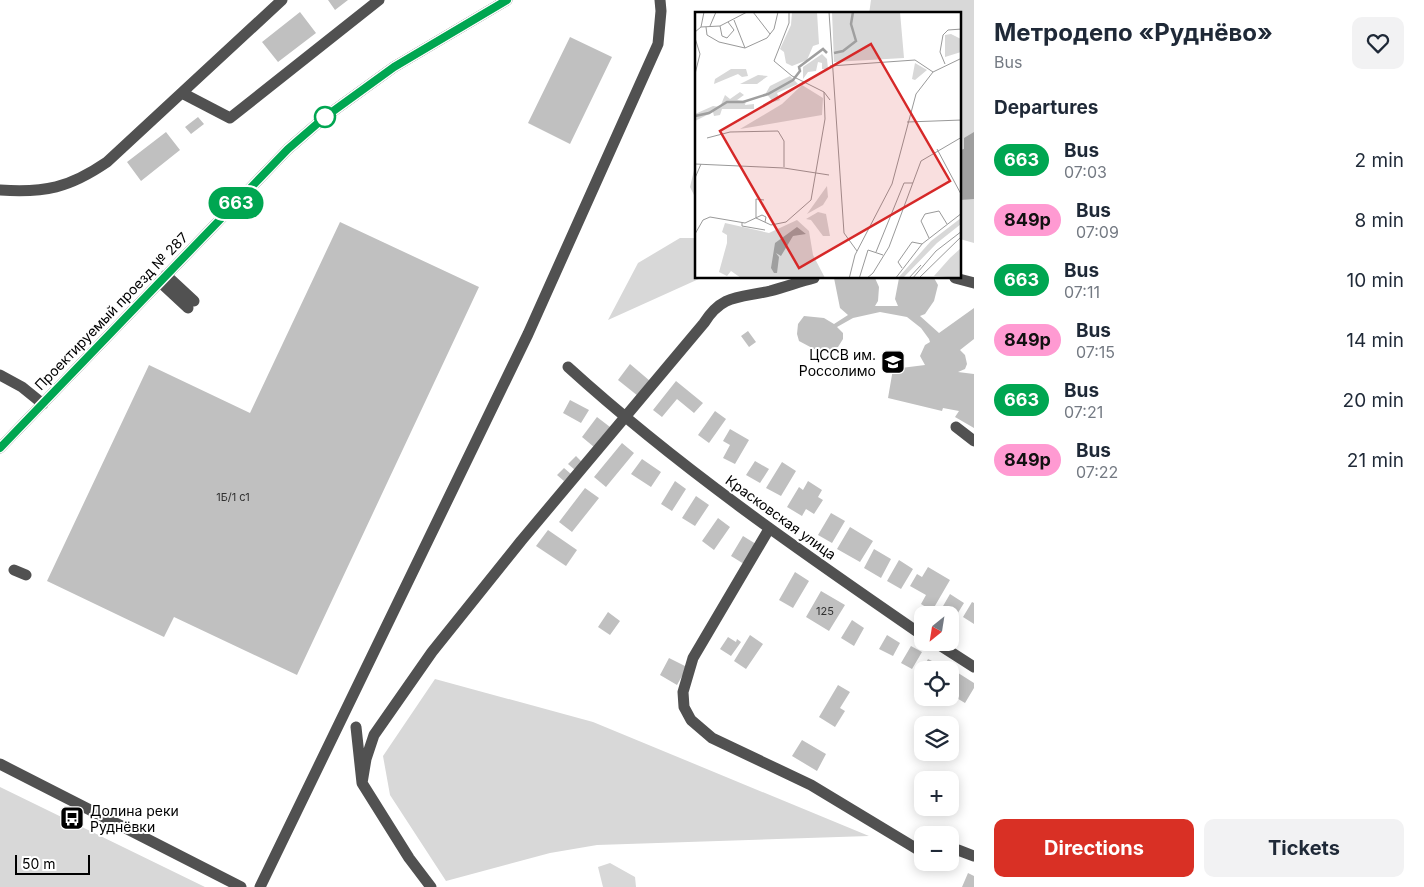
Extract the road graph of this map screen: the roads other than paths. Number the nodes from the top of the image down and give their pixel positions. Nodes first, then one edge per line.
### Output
1 (282, 0) edge
2 (379, 0) edge
3 (507, 0) edge
4 (660, 0) edge
5 (182, 93) junction
6 (0, 190) edge
7 (163, 278) junction
8 (811, 279) edge
9 (959, 279) edge
10 (974, 283) edge
11 (191, 304) dead end
12 (568, 367) dead end
13 (0, 375) edge
14 (43, 404) junction
15 (625, 419) junction
16 (956, 427) dead end
17 (974, 441) edge
18 (0, 448) edge
19 (769, 529) junction
20 (14, 570) dead end
21 (26, 576) dead end
22 (914, 629) edge
23 (949, 651) edge
24 (974, 667) edge
25 (356, 727) dead end
26 (0, 764) edge
27 (362, 783) junction
28 (914, 847) edge
29 (959, 850) edge
30 (974, 856) edge
31 (241, 887) edge
32 (260, 887) edge
33 (431, 887) edge

1 - 5 street
2 - 5 street
3 - 7 street, Проектируемый проезд № 287
4 - 32 street
5 - 6 street
7 - 11 street
7 - 14 street, Проектируемый проезд № 287
8 - 15 street
9 - 10 street
12 - 15 street, Красковская улица
13 - 14 street
14 - 18 street, Проектируемый проезд № 287
15 - 19 street, Красковская улица
15 - 27 street
16 - 17 street
19 - 22 street, Красковская улица
19 - 28 street
20 - 21 street
23 - 24 street
25 - 27 street
26 - 31 street
27 - 33 street
29 - 30 street

